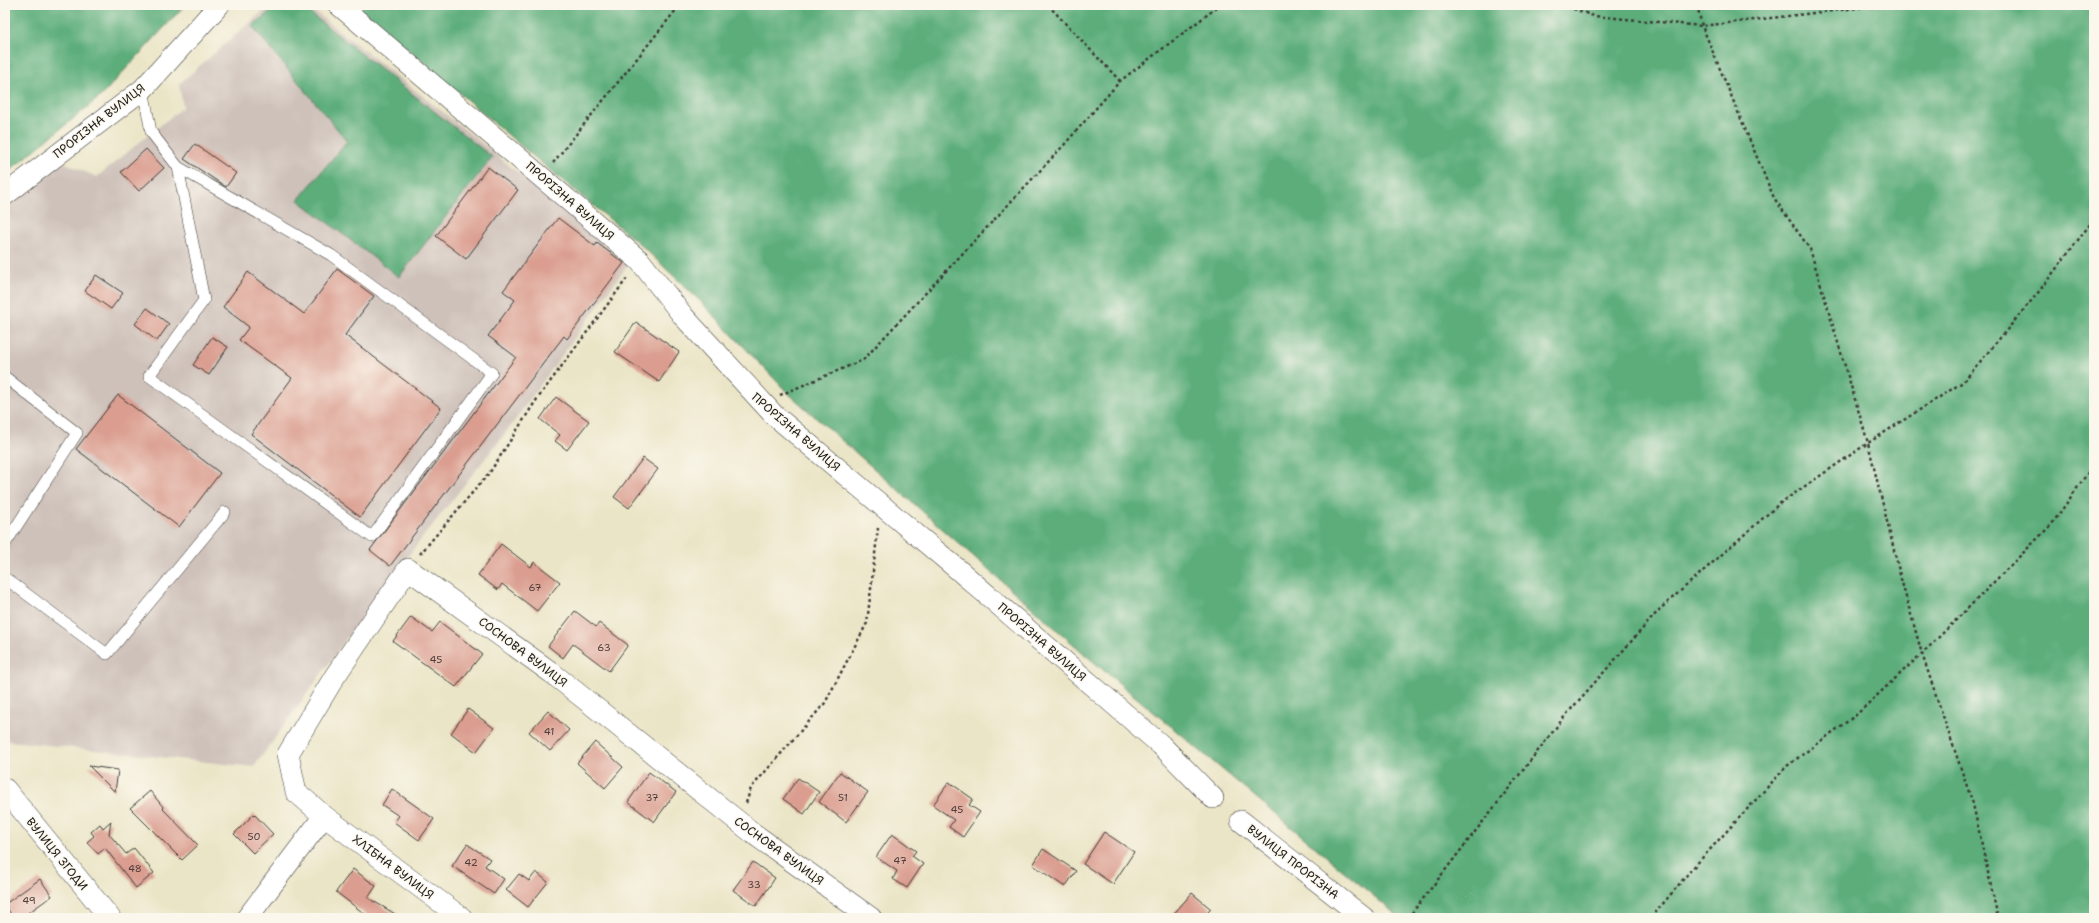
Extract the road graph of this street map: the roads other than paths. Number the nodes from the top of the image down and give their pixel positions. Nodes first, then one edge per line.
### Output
1 (220, 5) edge
2 (339, 5) edge
3 (143, 89) junction
4 (178, 167) junction
5 (5, 195) edge
6 (5, 377) edge
7 (225, 512) dead end
8 (5, 544) edge
9 (5, 578) edge
10 (5, 789) edge
11 (1213, 798) dead end
12 (324, 816) junction
13 (1241, 821) dead end
14 (110, 918) edge
15 (247, 918) edge
16 (462, 918) edge
17 (872, 918) edge
18 (1364, 918) edge

1 - 3 street, ПРОРІЗНА ВУЛИЦЯ
2 - 11 street, ПРОРІЗНА ВУЛИЦЯ
3 - 4 lane
3 - 5 street, ПРОРІЗНА ВУЛИЦЯ
4 - 4 lane
6 - 8 lane
7 - 9 lane
10 - 14 street, ВУЛИЦЯ ЗГОДИ
12 - 15 street
12 - 16 street, ХЛІБНА ВУЛИЦЯ
12 - 17 street, СОСНОВА ВУЛИЦЯ
13 - 18 street, ВУЛИЦЯ ПРОРІЗНА

